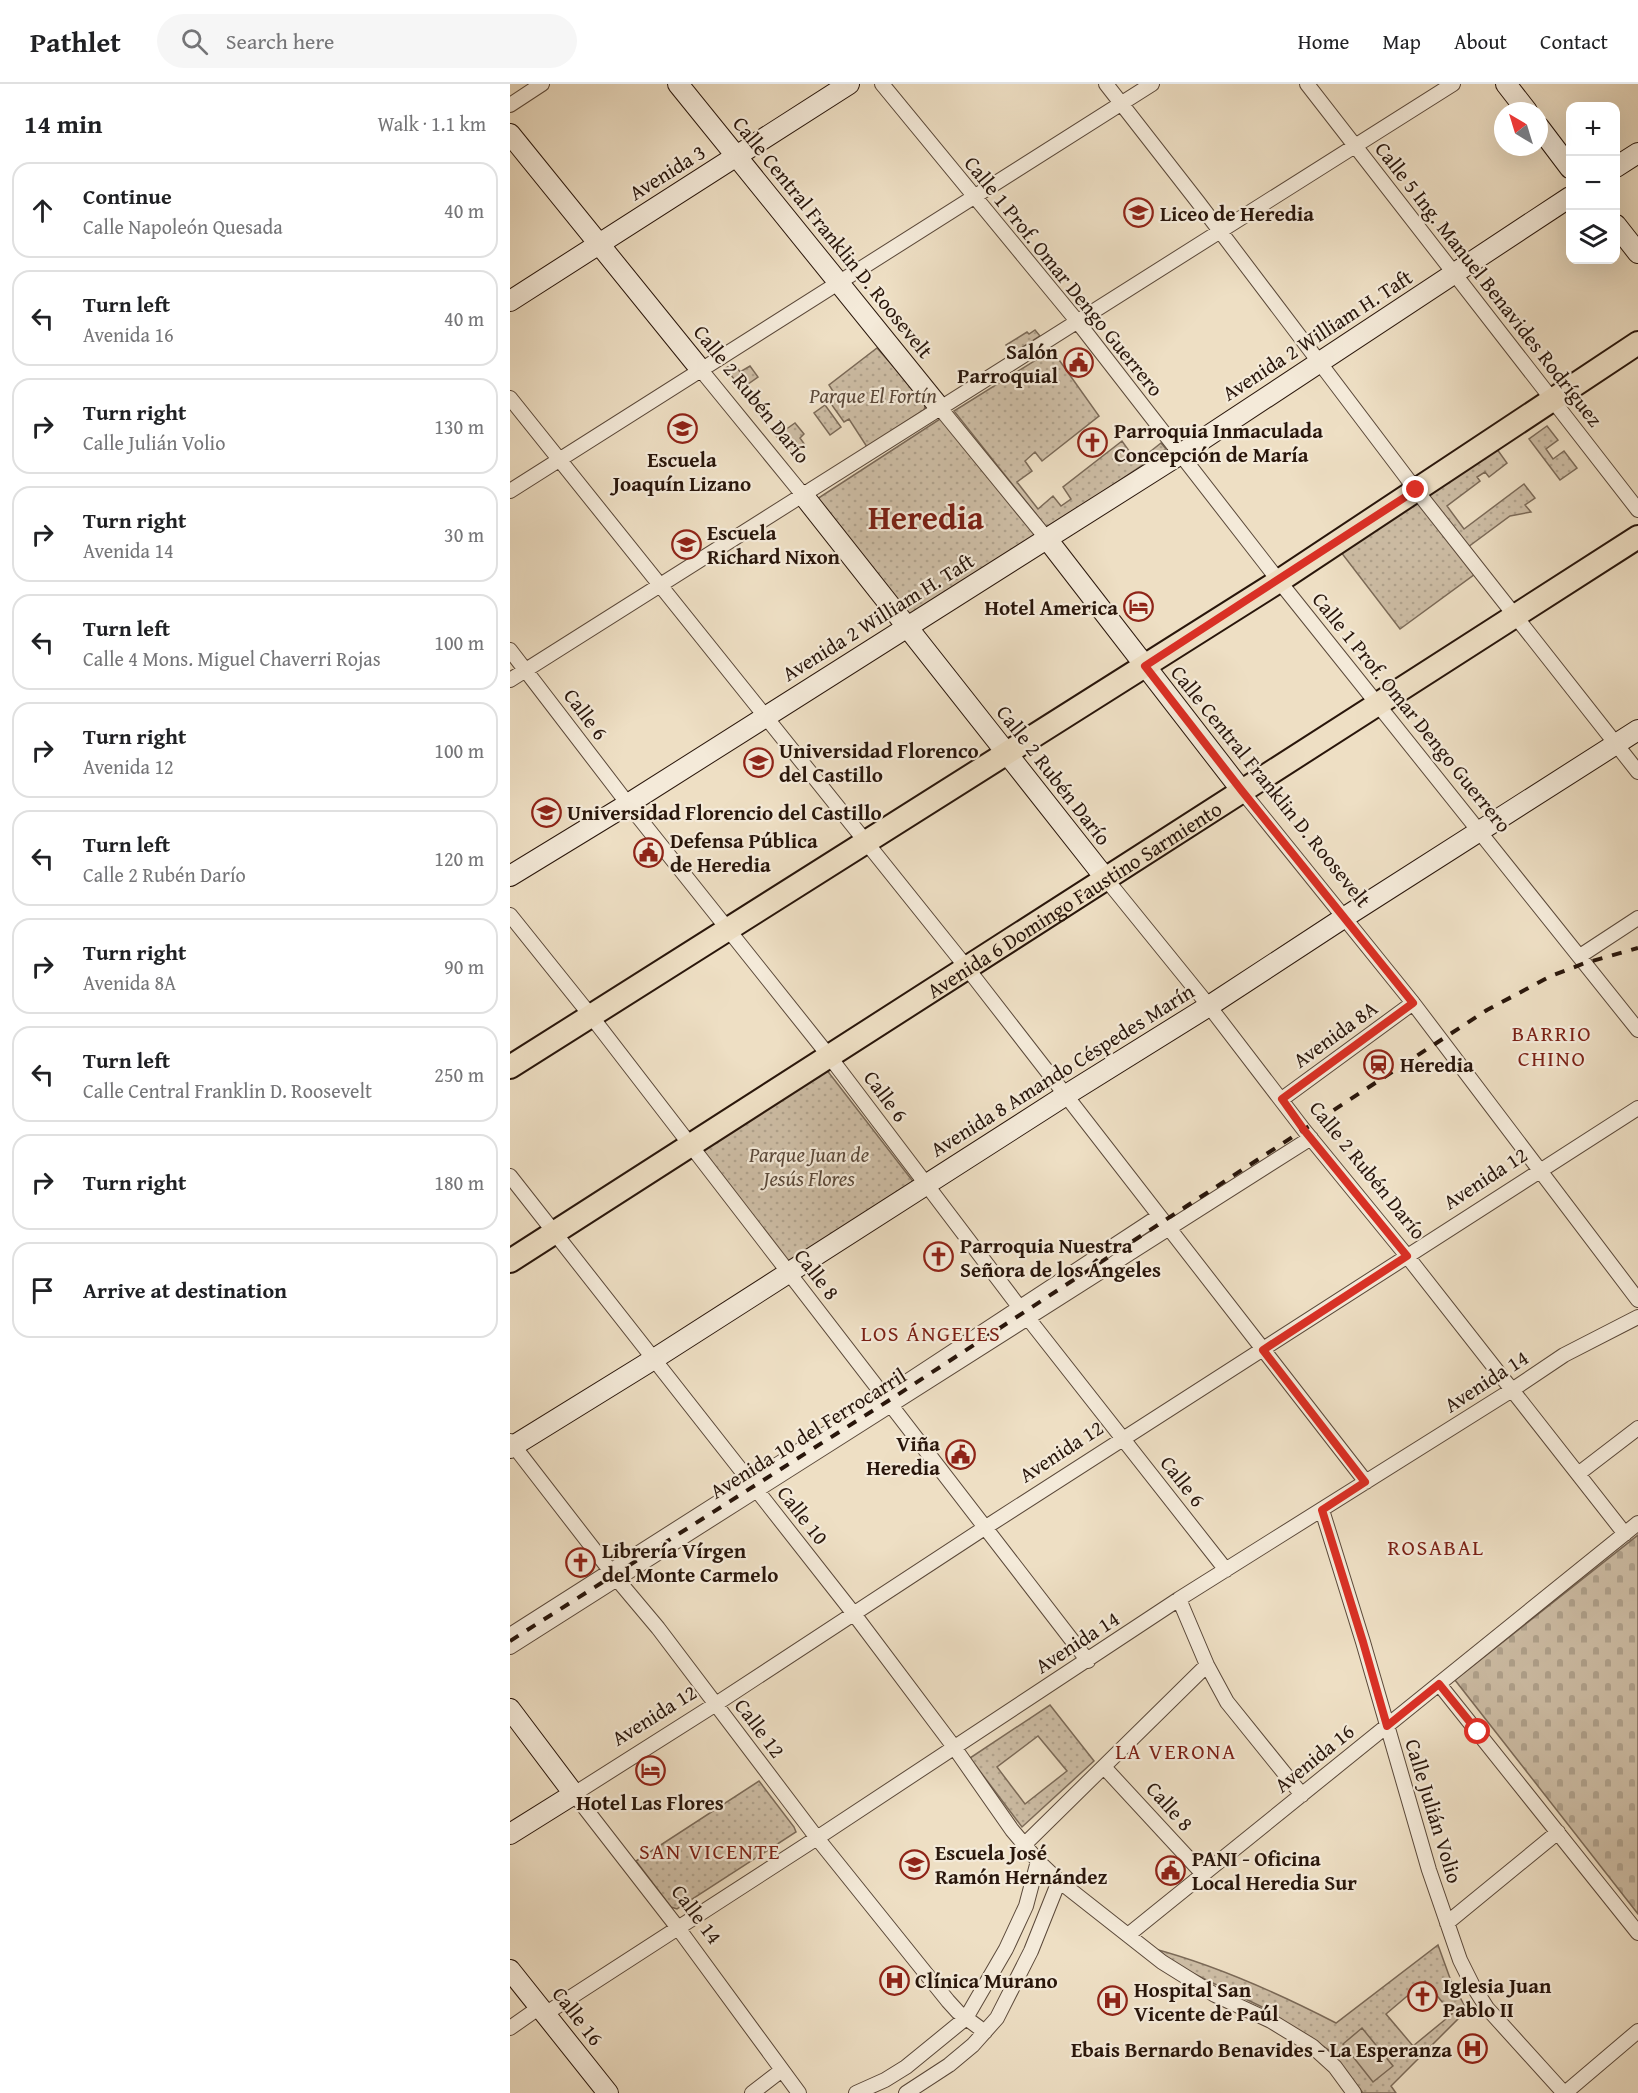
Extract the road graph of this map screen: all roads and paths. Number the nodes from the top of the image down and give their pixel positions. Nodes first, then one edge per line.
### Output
1 (542, 84) edge
2 (678, 84) edge
3 (849, 84) edge
4 (882, 84) edge
5 (1106, 84) edge
6 (1152, 84) edge
7 (1307, 84) edge
8 (1453, 84) edge
9 (1506, 84) edge
10 (1520, 102) edge
11 (1121, 103) junction
12 (510, 105) edge
13 (510, 134) edge
14 (1548, 139) edge
15 (1354, 146) junction
16 (1638, 153) edge
17 (737, 157) junction
18 (1566, 163) edge
19 (1620, 164) edge
20 (974, 197) junction
21 (1566, 200) edge
22 (1620, 230) edge
23 (1220, 231) junction
24 (599, 244) junction
25 (1638, 253) edge
26 (1453, 274) junction
27 (838, 282) junction
28 (510, 301) edge
29 (1077, 321) junction
30 (1638, 343) edge
31 (1319, 363) junction
32 (701, 370) junction
33 (510, 398) edge
34 (1552, 400) junction
35 (940, 408) junction
36 (1179, 455) junction
37 (559, 460) junction
38 (1416, 490) junction
39 (510, 491) edge
40 (803, 495) junction
41 (1638, 510) edge
42 (1638, 537) edge
43 (1047, 539) junction
44 (1278, 581) junction
45 (660, 586) junction
46 (1515, 615) junction
47 (908, 627) junction
48 (510, 650) edge
49 (1145, 666) junction
50 (526, 670) junction
51 (510, 680) edge
52 (1378, 703) junction
53 (765, 717) junction
54 (1638, 730) edge
55 (1616, 744) junction
56 (1006, 754) junction
57 (1638, 772) edge
58 (1242, 791) junction
59 (628, 804) junction
60 (1480, 831) junction
61 (866, 842) junction
62 (510, 876) edge
63 (1106, 879) junction
64 (510, 915) edge
65 (1345, 917) junction
66 (1638, 918) edge
67 (726, 928) junction
68 (1580, 956) junction
69 (967, 968) junction
70 (1413, 1003) junction
71 (1209, 1006) junction
72 (591, 1016) junction
73 (1638, 1030) edge
74 (829, 1056) junction
75 (510, 1067) edge
76 (1066, 1095) junction
77 (1282, 1099) junction
78 (1638, 1108) edge
79 (1311, 1138) junction
80 (691, 1145) junction
81 (1540, 1171) junction
82 (510, 1176) edge
83 (927, 1184) junction
84 (1164, 1222) junction
85 (554, 1233) junction
86 (1407, 1256) junction
87 (510, 1261) edge
88 (790, 1272) junction
89 (1638, 1300) edge
90 (1023, 1313) junction
91 (1638, 1317) edge
92 (1263, 1350) junction
93 (654, 1359) junction
94 (1512, 1390) junction
95 (888, 1400) junction
96 (1638, 1428) edge
97 (1123, 1439) junction
98 (511, 1445) edge
99 (1578, 1474) junction
100 (1365, 1482) junction
101 (753, 1486) junction
102 (1322, 1510) junction
103 (1638, 1524) edge
104 (986, 1527) junction
105 (1625, 1534) junction
106 (1226, 1570) junction
107 (613, 1574) junction
108 (1179, 1599) junction
109 (854, 1614) junction
110 (510, 1635) edge
111 (510, 1647) edge
112 (1088, 1660) junction
113 (1207, 1665) junction
114 (1439, 1684) junction
115 (716, 1704) junction
116 (510, 1708) edge
117 (1387, 1726) junction
118 (954, 1748) junction
119 (1104, 1767) junction
120 (574, 1794) junction
121 (1302, 1794) junction
122 (1558, 1833) junction
123 (510, 1834) edge
124 (817, 1838) junction
125 (1024, 1845) junction
126 (1038, 1861) junction
127 (1203, 1874) junction
128 (1059, 1881) junction
129 (1447, 1923) junction
130 (678, 1928) junction
131 (1638, 1933) edge
132 (1128, 1935) junction
133 (510, 1970) edge
134 (542, 2010) junction
135 (966, 2018) junction
136 (510, 2028) edge
137 (1638, 2031) edge
138 (985, 2032) junction
139 (782, 2070) junction
140 (608, 2093) edge
141 (752, 2093) edge
142 (799, 2093) edge
143 (856, 2093) edge
144 (906, 2093) edge
145 (1354, 2093) edge
146 (1564, 2093) edge

1 - 12 street
2 - 17 street, Calle Central Franklin D. Roosevelt
3 - 17 street, Avenida 3
4 - 20 street, Calle 1 Prof. Omar Dengo Guerrero
5 - 11 street
6 - 11 street
7 - 15 street, Calle 5 Ing. Manuel Benavides Rodríguez
8 - 15 street
9 - 10 street
11 - 20 street
11 - 23 street
13 - 24 street, Calle 2 Rubén Darío
14 - 18 street
15 - 23 street
15 - 26 street, Calle 5 Ing. Manuel Benavides Rodríguez
16 - 19 street
17 - 24 street, Avenida 3
17 - 27 street, Calle Central Franklin D. Roosevelt
20 - 27 street
20 - 29 street, Calle 1 Prof. Omar Dengo Guerrero
21 - 26 street, Avenida 2 William H. Taft
22 - 25 street
23 - 29 street
23 - 31 street
24 - 28 street, Avenida 3
24 - 32 street, Calle 2 Rubén Darío
26 - 31 street, Avenida 2 William H. Taft
26 - 34 street, Calle 5 Ing. Manuel Benavides Rodríguez
27 - 32 street
27 - 35 street, Calle Central Franklin D. Roosevelt
29 - 35 street
29 - 36 street, Calle 1 Prof. Omar Dengo Guerrero
30 - 34 main road
31 - 36 street, Avenida 2 William H. Taft
31 - 38 street
32 - 37 street
32 - 40 street, Calle 2 Rubén Darío
33 - 37 street
34 - 38 main road
34 - 41 street, Calle 5 Ing. Manuel Benavides Rodríguez
35 - 40 street
35 - 43 street, Calle Central Franklin D. Roosevelt
36 - 43 street, Avenida 2 William H. Taft
36 - 44 street, Calle 1 Prof. Omar Dengo Guerrero
37 - 39 street
37 - 45 street
38 - 44 main road
38 - 46 street
40 - 45 street
40 - 47 street, Calle 2 Rubén Darío
42 - 46 main road, Avenida 6 Domingo Faustino Sarmiento
43 - 47 street, Avenida 2 William H. Taft
43 - 49 street, Calle Central Franklin D. Roosevelt
44 - 49 main road
44 - 52 street, Calle 1 Prof. Omar Dengo Guerrero
45 - 50 street
45 - 53 street
46 - 52 main road, Avenida 6 Domingo Faustino Sarmiento
46 - 55 street
47 - 53 street, Avenida 2 William H. Taft
47 - 56 street, Calle 2 Rubén Darío
48 - 50 street, Calle 6
49 - 56 main road
49 - 58 street, Calle Central Franklin D. Roosevelt
50 - 51 street
50 - 59 street, Calle 6
52 - 58 main road, Avenida 6 Domingo Faustino Sarmiento
52 - 60 street, Calle 1 Prof. Omar Dengo Guerrero
53 - 59 street, Avenida 2 William H. Taft
53 - 61 street
54 - 55 street, Avenida 8 Amando Céspedes Marín
55 - 57 street
55 - 60 street, Avenida 8 Amando Céspedes Marín
56 - 61 main road
56 - 63 street, Calle 2 Rubén Darío
58 - 63 main road, Avenida 6 Domingo Faustino Sarmiento
58 - 65 street, Calle Central Franklin D. Roosevelt
59 - 62 street, Avenida 2 William H. Taft
59 - 67 street, Calle 6
60 - 65 street, Avenida 8 Amando Céspedes Marín
60 - 68 street, Calle 1 Prof. Omar Dengo Guerrero
61 - 67 main road
61 - 69 street
63 - 69 main road, Avenida 6 Domingo Faustino Sarmiento
63 - 71 street, Calle 2 Rubén Darío
64 - 72 street, Calle 8
65 - 70 street, Calle Central Franklin D. Roosevelt
65 - 71 street, Avenida 8 Amando Céspedes Marín
66 - 68 street
67 - 72 main road
67 - 74 street, Calle 6
68 - 73 street, Calle 1 Prof. Omar Dengo Guerrero
69 - 74 main road, Avenida 6 Domingo Faustino Sarmiento
69 - 76 street
70 - 77 street, Avenida 8A
70 - 81 street, Calle Central Franklin D. Roosevelt
71 - 76 street, Avenida 8 Amando Céspedes Marín
71 - 77 street, Calle 2 Rubén Darío
72 - 75 main road
72 - 80 street, Calle 8
74 - 80 main road, Avenida 6 Domingo Faustino Sarmiento
74 - 83 street, Calle 6
76 - 83 street, Avenida 8 Amando Céspedes Marín
76 - 84 street
77 - 79 street, Calle 2 Rubén Darío
78 - 81 street, Avenida 12
79 - 84 street, Avenida 10 del Ferrocarril
79 - 86 street, Calle 2 Rubén Darío
80 - 85 main road, Avenida 6 Domingo Faustino Sarmiento
80 - 88 street, Calle 8
81 - 86 street, Avenida 12
81 - 89 street, Calle Central Franklin D. Roosevelt
82 - 85 street, Calle 10
83 - 88 street, Avenida 8 Amando Céspedes Marín
83 - 90 street, Calle 6
84 - 90 street, Avenida 10 del Ferrocarril
84 - 92 street
85 - 87 main road, Avenida 6 Domingo Faustino Sarmiento
85 - 93 street, Calle 10
86 - 92 street, Avenida 12
86 - 94 street, Calle 2 Rubén Darío
88 - 93 street, Avenida 8 Amando Céspedes Marín
88 - 95 street, Calle 8
90 - 95 street, Avenida 10 del Ferrocarril
90 - 97 street, Calle 6
91 - 94 street, Avenida 14
92 - 97 street, Avenida 12
92 - 100 street
93 - 98 street, Avenida 8 Amando Céspedes Marín
93 - 101 street, Calle 10
94 - 99 street, Calle 2 Rubén Darío
94 - 100 street, Avenida 14
95 - 101 street, Avenida 10 del Ferrocarril
95 - 104 street, Calle 8
96 - 99 street
97 - 104 street, Avenida 12
97 - 106 street, Calle 6
98 - 107 street, Calle 12
99 - 105 street, Calle 2 Rubén Darío
100 - 102 street, Avenida 14
101 - 107 street, Avenida 10 del Ferrocarril
101 - 109 street, Calle 10
102 - 106 street, Avenida 14
102 - 117 street, Calle Julián Volio
103 - 105 street, Avenida 16
104 - 109 street, Avenida 12
104 - 112 street, Calle 8
105 - 114 street, Avenida 16
106 - 108 street, Avenida 14
107 - 110 street, Avenida 10 del Ferrocarril
107 - 111 street, Avenida 10 del Ferrocarril
107 - 115 street, Calle 12
108 - 112 street, Avenida 14
108 - 113 street
109 - 115 street, Avenida 12
109 - 118 street, Calle 10
112 - 118 street, Avenida 14
113 - 119 street
113 - 121 street
114 - 117 street, Avenida 16
114 - 122 street
115 - 120 street, Avenida 12
115 - 124 street, Calle 12
116 - 120 street, Calle 14
117 - 121 street, Avenida 16
117 - 129 street, Calle Julián Volio
118 - 124 street, Avenida 14
118 - 125 street, Calle 10
119 - 125 street
119 - 127 street, Calle 8
120 - 123 street, Avenida 12
120 - 130 street, Calle 14
121 - 127 street, Avenida 16
122 - 129 street
122 - 131 street
124 - 130 street, Avenida 14
124 - 135 street, Calle 12
125 - 126 street, Calle 10
126 - 128 street, Calle 10
126 - 135 street
127 - 132 street, Avenida 16
128 - 132 street, Calle 10
128 - 138 street
129 - 146 street, Calle Julián Volio
130 - 134 street, Avenida 14
130 - 139 street, Calle 14
132 - 145 street, Calle 10
133 - 134 street, Calle 16
134 - 136 street, Avenida 14
134 - 140 street, Calle 16
135 - 138 street, Calle 12
135 - 143 street
137 - 146 street
138 - 144 street
139 - 141 street
139 - 142 street, Calle 14

